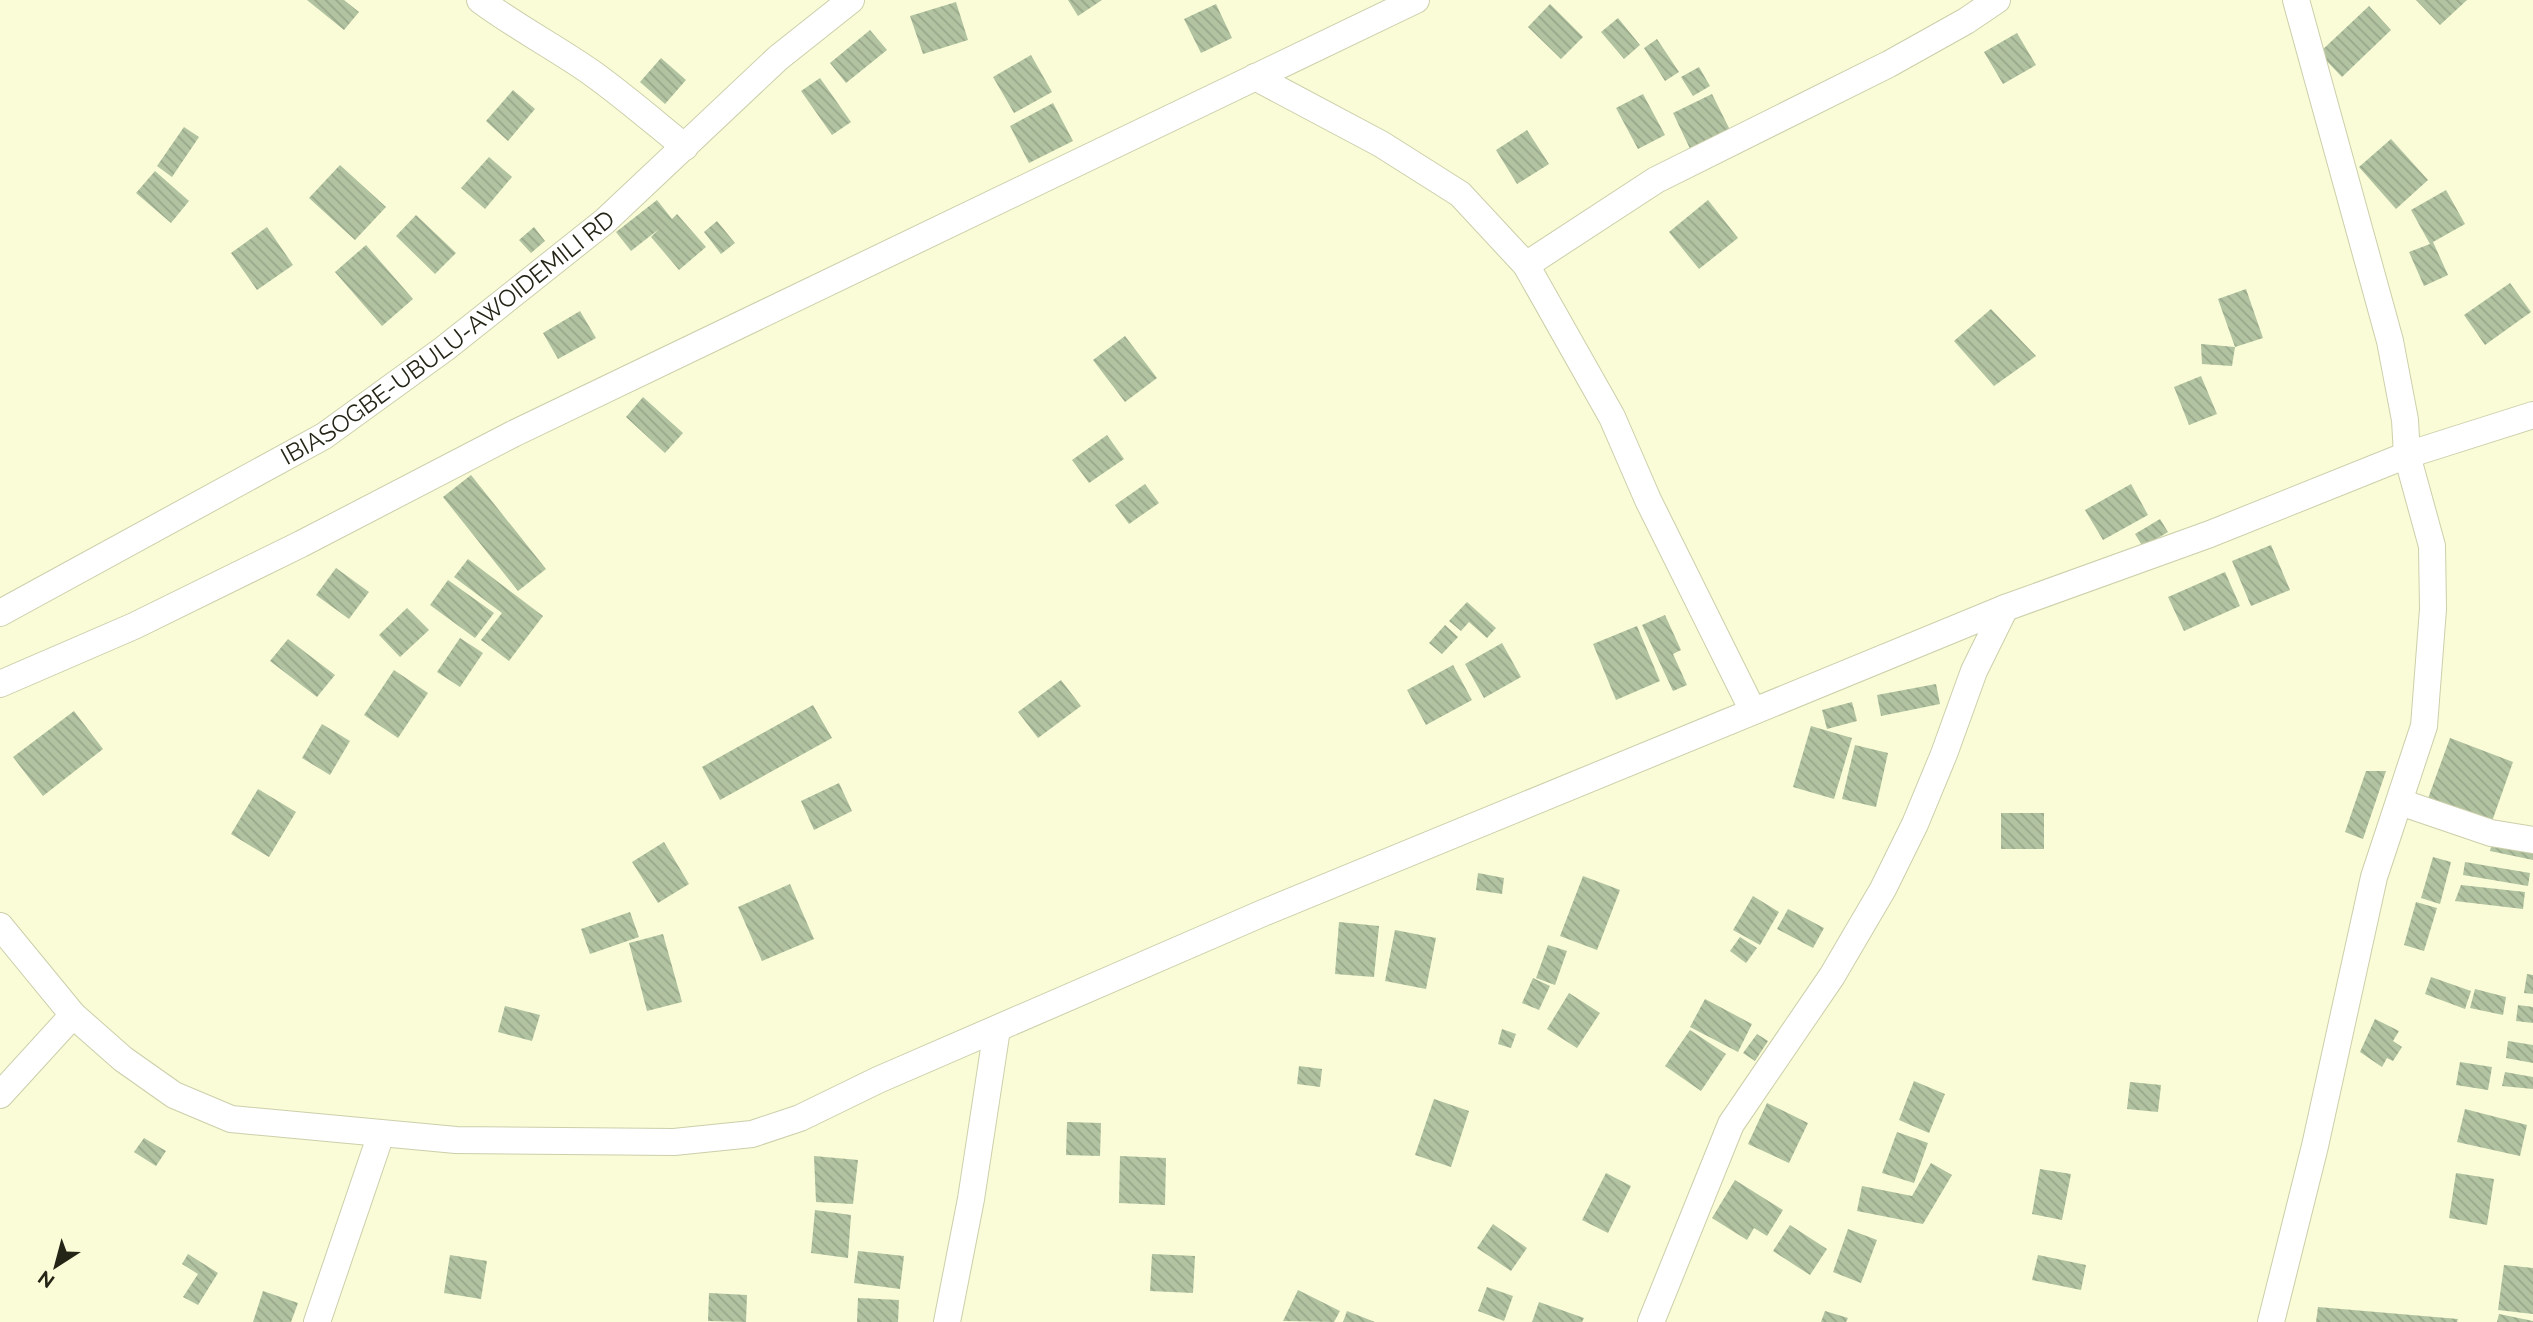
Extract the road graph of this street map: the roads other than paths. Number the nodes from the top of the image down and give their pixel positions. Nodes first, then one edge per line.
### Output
1 (480, 0) edge
2 (851, 0) edge
3 (1416, 0) edge
4 (1997, 0) edge
5 (2296, 0) edge
6 (1255, 77) junction
7 (685, 146) junction
8 (1526, 265) junction
9 (2533, 415) edge
10 (2407, 455) junction
11 (2005, 608) junction
12 (0, 613) edge
13 (1949, 632) junction
14 (1974, 671) junction
15 (0, 684) edge
16 (1753, 711) junction
17 (2400, 802) junction
18 (2533, 840) edge
19 (0, 926) edge
20 (73, 1015) junction
21 (997, 1029) junction
22 (0, 1095) edge
23 (381, 1134) junction
24 (317, 1322) edge
25 (947, 1322) edge
26 (1651, 1322) edge
27 (2271, 1322) edge

1 - 7 street
2 - 7 street, IBIASOGBE-UBULU-AWOIDEMILI RD
3 - 6 street
4 - 8 street
5 - 10 street
6 - 8 street
6 - 15 street
7 - 12 street, IBIASOGBE-UBULU-AWOIDEMILI RD
8 - 16 street
9 - 10 street
10 - 11 street
10 - 17 street
11 - 13 street
11 - 14 street
13 - 14 street
13 - 16 street
14 - 26 street
16 - 21 street
17 - 18 street
17 - 27 street
19 - 20 street
20 - 22 street
20 - 23 street
21 - 23 street
21 - 25 street
23 - 24 street

